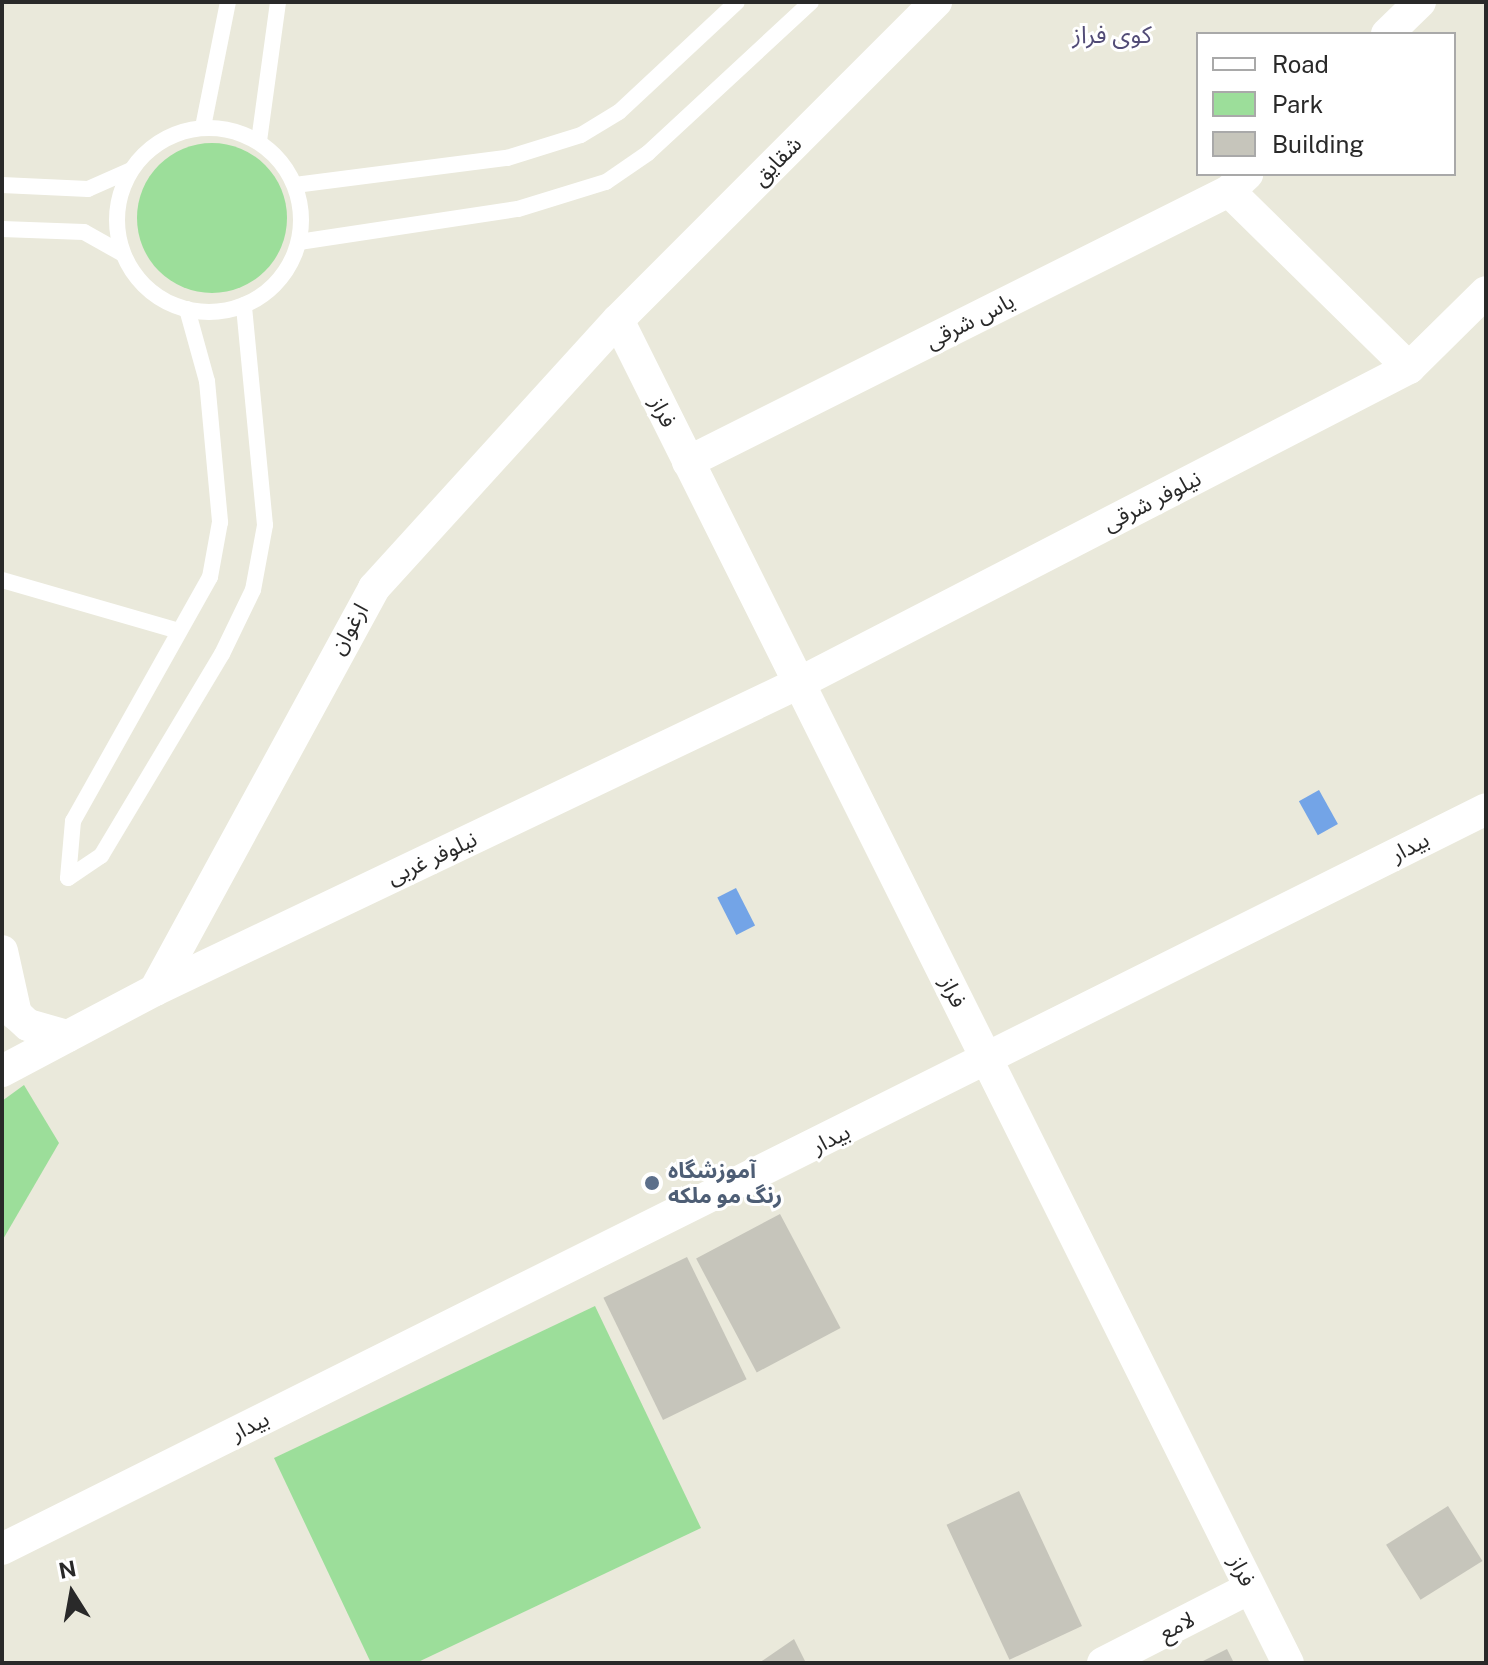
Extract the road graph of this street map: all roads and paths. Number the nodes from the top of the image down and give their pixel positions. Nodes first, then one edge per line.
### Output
1 (228, 2) edge
2 (278, 2) edge
3 (737, 2) edge
4 (811, 2) edge
5 (936, 2) edge
6 (1420, 2) edge
7 (1389, 32) edge
8 (203, 127) junction
9 (259, 141) junction
10 (131, 170) junction
11 (1238, 182) edge
12 (2, 185) edge
13 (295, 185) junction
14 (2, 229) edge
15 (299, 242) junction
16 (123, 254) junction
17 (1486, 292) edge
18 (244, 305) junction
19 (187, 309) junction
20 (618, 320) junction
21 (1409, 368) junction
22 (688, 462) junction
23 (2, 580) edge
24 (179, 631) junction
25 (799, 683) junction
26 (1486, 809) edge
27 (2, 951) edge
28 (155, 990) junction
29 (67, 1036) junction
30 (987, 1061) junction
31 (2, 1071) edge
32 (2, 1549) edge
33 (1250, 1588) junction
34 (1103, 1663) edge
35 (1288, 1663) edge

1 - 8 lane
2 - 9 lane
3 - 13 lane
4 - 15 lane
5 - 20 street, شقایق
6 - 7 street
8 - 9 lane
8 - 10 lane
9 - 13 lane
10 - 12 lane
10 - 16 lane
11 - 21 street
11 - 22 street, یاس شرقی
13 - 15 lane
14 - 16 lane
15 - 18 lane
16 - 19 lane
17 - 21 street, نیلوفر شرقی
18 - 19 lane
18 - 24 lane
19 - 24 lane
20 - 22 street, فراز
20 - 28 street, ارغوان
21 - 25 street, نیلوفر شرقی
22 - 25 street, فراز
23 - 24 lane
25 - 28 street, نیلوفر غربی
25 - 30 street, فراز
26 - 30 street, بیدار
27 - 29 street
28 - 29 street, نیلوفر غربی
29 - 31 street, نیلوفر غربی
30 - 32 street, بیدار
30 - 33 street, فراز
33 - 34 street, لامع
33 - 35 street, فراز

